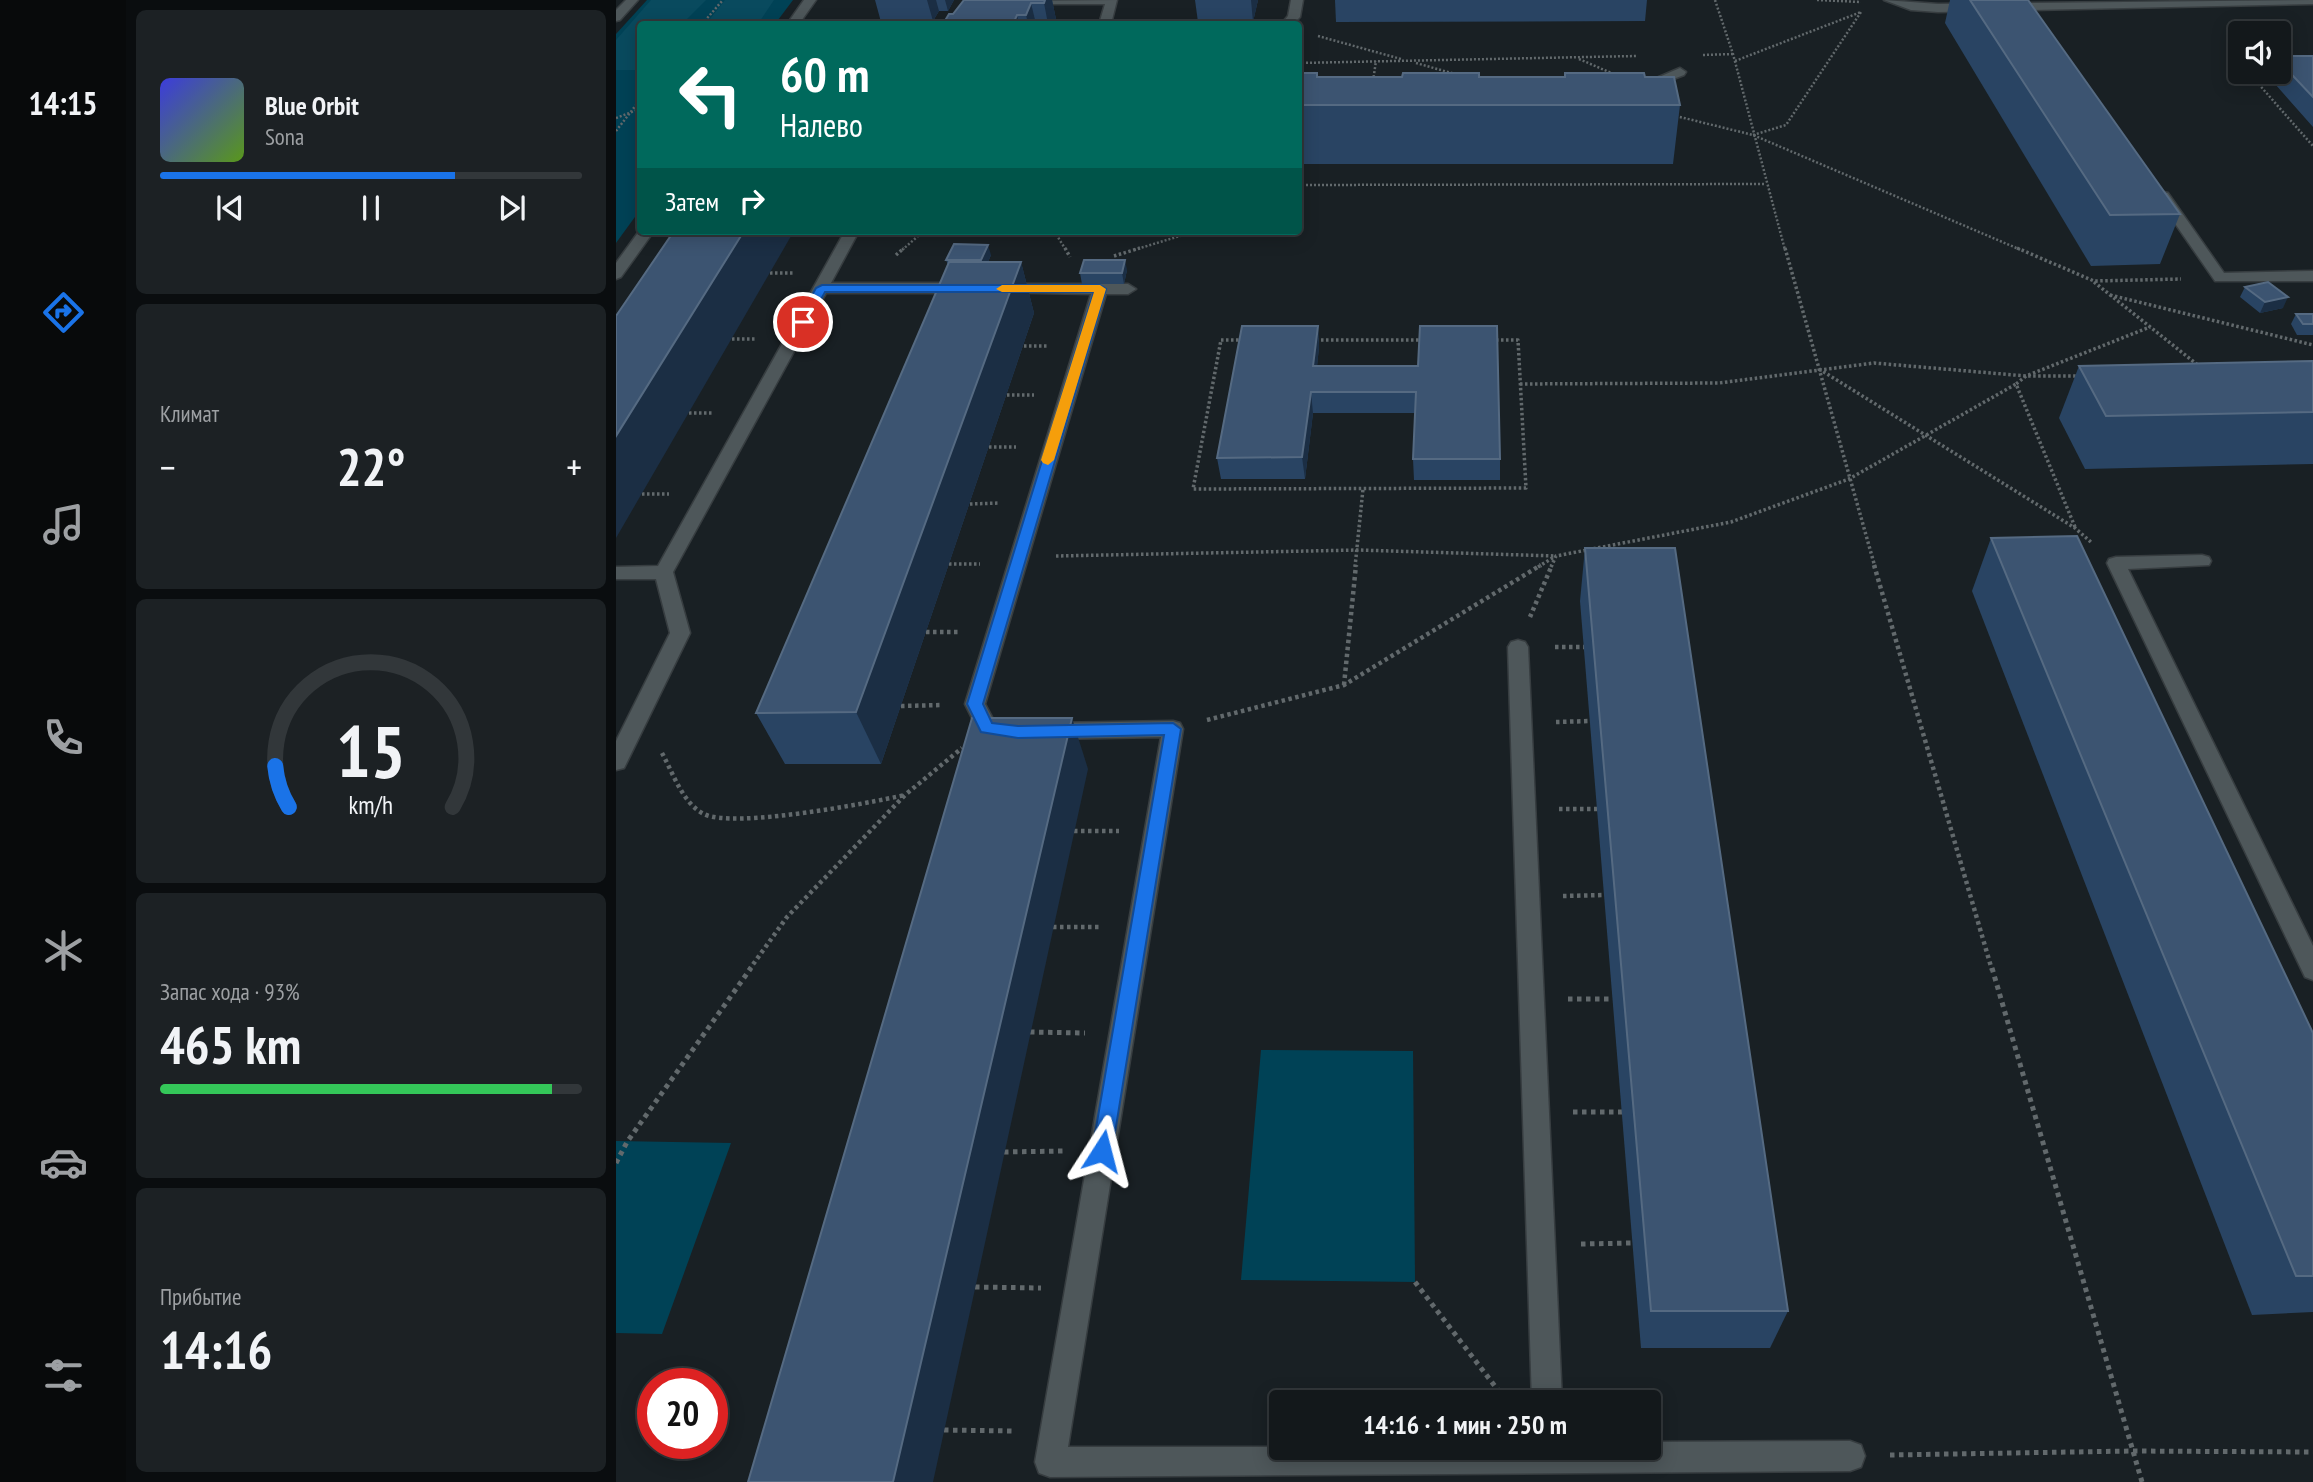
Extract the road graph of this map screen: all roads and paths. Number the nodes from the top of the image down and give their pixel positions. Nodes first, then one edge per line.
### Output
1 (632, 0) edge
2 (723, 0) edge
3 (810, 0) edge
4 (1297, 0) edge
5 (1715, 0) edge
6 (1817, 0) edge
7 (1890, 0) edge
8 (1008, 1) edge
9 (2299, 1) edge
10 (2313, 1) edge
11 (2029, 5) junction
12 (2313, 16) edge
13 (616, 17) edge
14 (705, 21) edge
15 (795, 21) edge
16 (1106, 21) edge
17 (1290, 21) edge
18 (2041, 23) edge
19 (1317, 36) dead end
20 (1644, 56) dead end
21 (1575, 58) junction
22 (1428, 60) junction
23 (1376, 61) junction
24 (1408, 61) junction
25 (1735, 61) junction
26 (1302, 63) edge
27 (1428, 66) junction
28 (1680, 72) dead end
29 (1464, 76) edge
30 (1619, 76) edge
31 (1373, 84) edge
32 (2259, 84) edge
33 (1630, 92) edge
34 (637, 104) edge
35 (637, 110) edge
36 (630, 113) junction
37 (1667, 114) edge
38 (616, 118) edge
39 (616, 131) edge
40 (1753, 135) junction
41 (2313, 146) edge
42 (1766, 184) junction
43 (1302, 185) edge
44 (2157, 188) edge
45 (643, 235) edge
46 (850, 235) edge
47 (1057, 235) edge
48 (1183, 235) edge
49 (1071, 258) dead end
50 (1103, 259) edge
51 (616, 274) edge
52 (2313, 276) edge
53 (2220, 278) junction
54 (2094, 281) junction
55 (822, 288) junction
56 (1100, 289) junction
57 (1128, 289) dead end
58 (2110, 295) junction
59 (2150, 327) junction
60 (2313, 345) edge
61 (1819, 368) junction
62 (2206, 371) edge
63 (2026, 376) junction
64 (2078, 376) dead end
65 (1520, 384) junction
66 (2016, 384) junction
67 (1927, 436) junction
68 (1849, 479) junction
69 (1363, 489) junction
70 (2076, 528) junction
71 (1358, 550) junction
72 (1556, 556) junction
73 (1019, 557) junction
74 (2202, 561) dead end
75 (2116, 563) junction
76 (664, 572) junction
77 (616, 573) edge
78 (1518, 646) joint
79 (1344, 685) junction
80 (640, 713) junction
81 (987, 728) junction
82 (1173, 729) junction
83 (616, 762) edge
84 (905, 795) junction
85 (1139, 926) junction
86 (1053, 927) dead end
87 (2313, 971) edge
88 (1030, 1032) dead end
89 (1121, 1033) junction
90 (1102, 1151) junction
91 (1004, 1152) dead end
92 (616, 1163) edge
93 (1632, 1243) dead end
94 (1540, 1244) junction
95 (1416, 1282) dead end
96 (975, 1287) dead end
97 (1079, 1288) junction
98 (1498, 1390) edge
99 (1546, 1390) edge
100 (944, 1430) dead end
101 (1055, 1431) junction
102 (2132, 1451) junction
103 (2313, 1452) edge
104 (1661, 1453) edge
105 (1850, 1456) joint
106 (1349, 1460) edge
107 (1048, 1472) edge
108 (2142, 1482) edge

1 - 13 street
2 - 14 path
3 - 15 street
4 - 17 street
5 - 25 path
6 - 7 path
7 - 11 street
8 - 16 street
9 - 10 street
9 - 11 street
9 - 12 street
11 - 18 street
19 - 24 path
20 - 21 path
21 - 22 path
21 - 30 path
22 - 24 path
22 - 27 path
23 - 24 path
23 - 26 path
23 - 31 path
24 - 27 path
25 - 40 path
25 - 40 path
27 - 29 path
28 - 33 street
32 - 41 path
34 - 36 path
35 - 36 path
36 - 38 path
36 - 39 path
37 - 40 path
40 - 42 path
40 - 54 path
42 - 43 path
42 - 61 path
44 - 53 street
45 - 51 street
46 - 55 street
47 - 49 path
48 - 50 path
52 - 53 street
53 - 54 path
54 - 58 path
55 - 56 street
55 - 76 street
56 - 57 street
56 - 73 street
58 - 59 path
58 - 60 path
59 - 62 path
59 - 63 path
61 - 63 path
61 - 65 path
61 - 67 path
61 - 68 path
63 - 64 path
63 - 66 path
65 - 69 path
65 - 69 path
66 - 67 path
66 - 70 path
67 - 68 path
67 - 70 path
68 - 72 path
68 - 102 path
69 - 71 path
70 - 75 path
71 - 72 path
71 - 73 path
71 - 79 path
72 - 78 path
72 - 79 path
73 - 81 street
74 - 75 street
75 - 87 street
76 - 77 street
76 - 80 street
78 - 94 street
79 - 82 path
80 - 83 street
80 - 84 path
81 - 82 street
81 - 84 path
82 - 85 street
84 - 92 path
85 - 86 path
85 - 89 street
88 - 89 path
89 - 90 street
90 - 91 path
90 - 97 street
93 - 94 path
94 - 99 street
95 - 98 path
96 - 97 path
97 - 101 street
100 - 101 path
101 - 107 street
102 - 103 path
102 - 105 path
102 - 108 path
104 - 105 street
106 - 107 street

